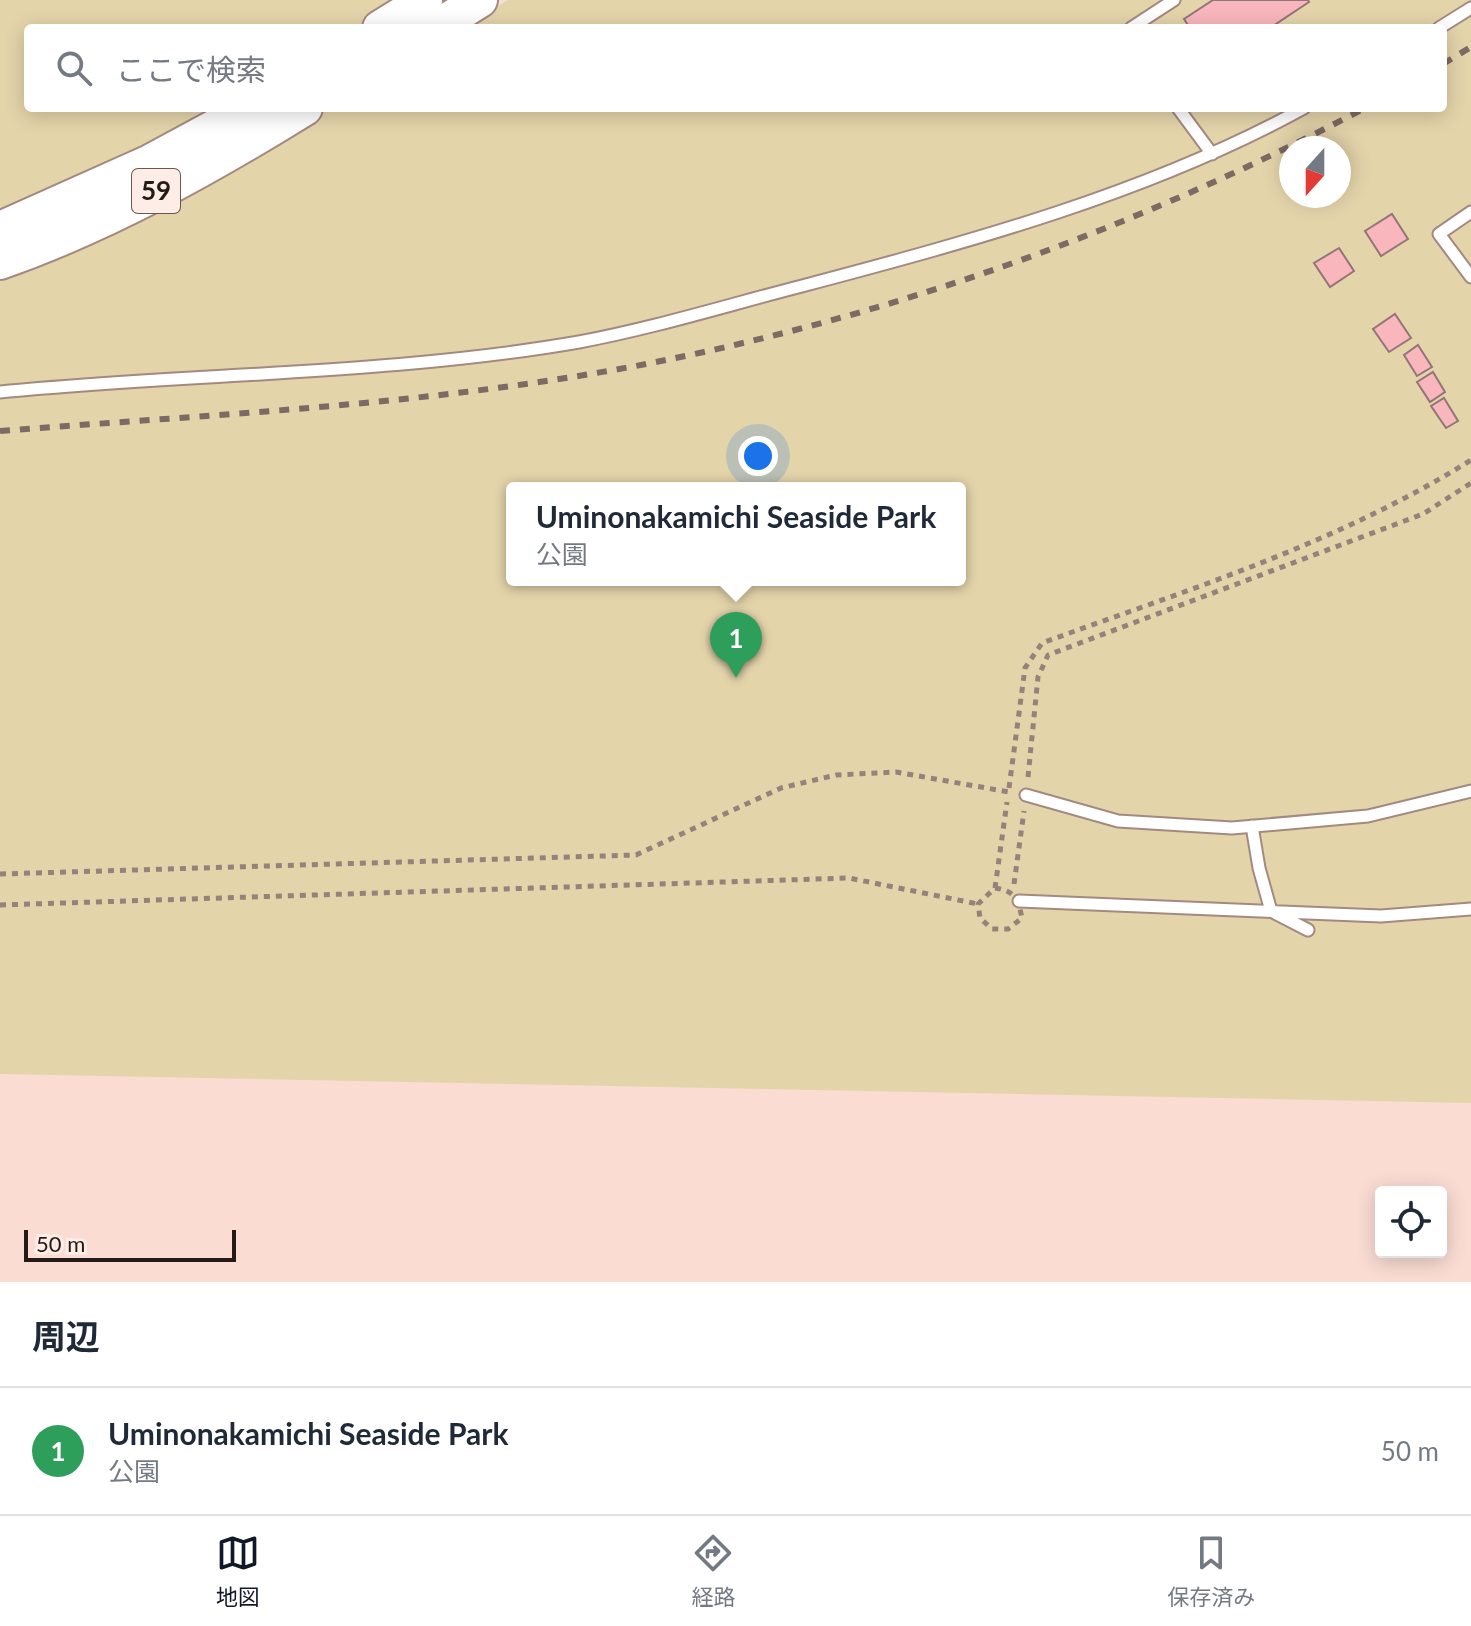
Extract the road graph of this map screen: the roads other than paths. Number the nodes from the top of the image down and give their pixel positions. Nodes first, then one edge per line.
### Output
1 (425, 0) edge
2 (480, 0) edge
3 (1174, 0) edge
4 (1471, 8) edge
5 (386, 24) edge
6 (441, 24) edge
7 (1137, 24) edge
8 (1445, 24) edge
9 (243, 112) edge
10 (298, 112) edge
11 (1181, 112) edge
12 (1296, 112) edge
13 (1212, 154) junction
14 (1471, 212) edge
15 (0, 229) edge
16 (0, 262) edge
17 (1471, 277) edge
18 (0, 392) edge
19 (1471, 791) edge
20 (1026, 795) road end
21 (1252, 826) junction
22 (1016, 897) road end
23 (1471, 909) edge
24 (1271, 911) junction
25 (1308, 930) dead end

1 - 5 main road
2 - 6 main road
3 - 7 lane
4 - 8 lane
9 - 15 main road, 59
10 - 16 main road, 59
11 - 13 lane
12 - 13 lane
13 - 18 lane
14 - 17 lane
19 - 21 lane
20 - 21 lane
21 - 24 lane
22 - 24 lane
23 - 24 lane
24 - 25 lane

